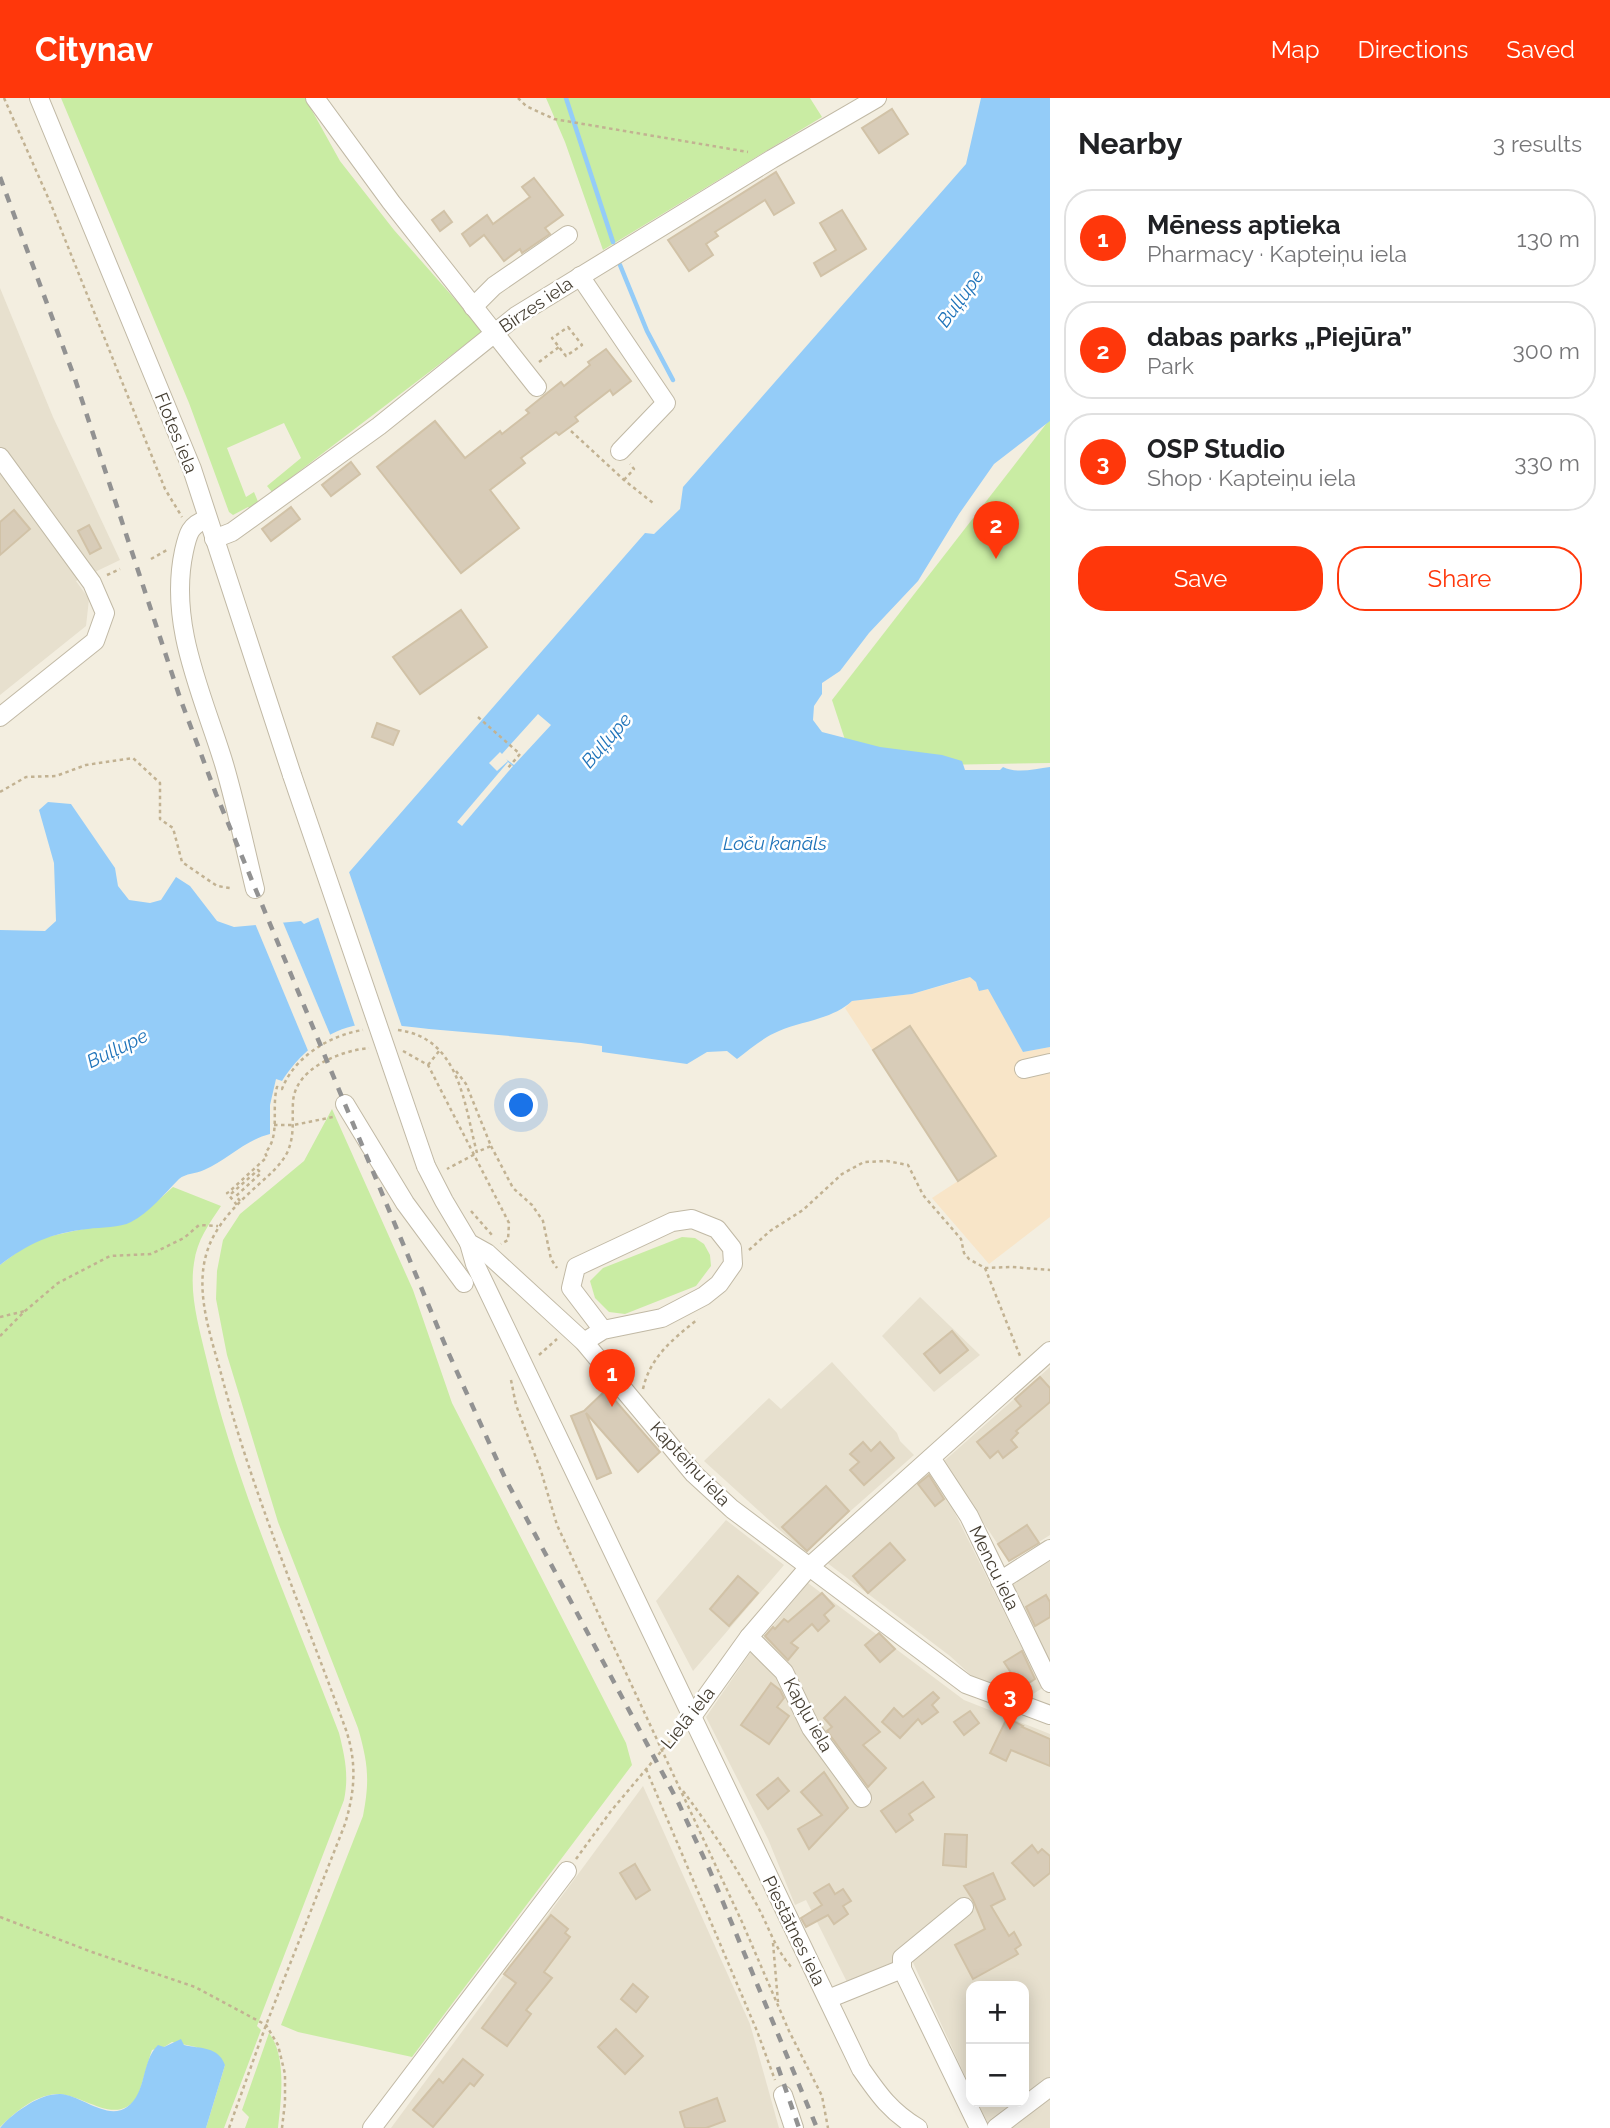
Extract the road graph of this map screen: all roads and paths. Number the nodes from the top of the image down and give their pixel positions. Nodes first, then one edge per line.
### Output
1 (4, 98) edge
2 (40, 98) edge
3 (315, 98) edge
4 (518, 98) edge
5 (877, 98) edge
6 (772, 159) junction
7 (568, 235) dead end
8 (580, 276) junction
9 (473, 307) junction
10 (494, 334) junction
11 (559, 347) junction
12 (525, 372) junction
13 (537, 387) dead end
14 (571, 431) dead end
15 (620, 451) dead end
16 (0, 457) edge
17 (653, 503) dead end
18 (207, 519) junction
19 (186, 523) dead end
20 (214, 539) junction
21 (0, 717) edge
22 (478, 717) dead end
23 (507, 769) dead end
24 (0, 792) edge
25 (230, 888) dead end
26 (255, 889) dead end
27 (377, 1047) dead end
28 (399, 1050) dead end
29 (440, 1050) dead end
30 (1050, 1063) edge
31 (428, 1065) junction
32 (454, 1069) dead end
33 (1024, 1069) dead end
34 (343, 1110) joint
35 (274, 1125) dead end
36 (294, 1125) junction
37 (491, 1146) junction
38 (475, 1154) junction
39 (435, 1163) junction
40 (446, 1168) junction
41 (451, 1178) dead end
42 (230, 1191) dead end
43 (237, 1205) junction
44 (468, 1207) dead end
45 (218, 1226) junction
46 (469, 1243) junction
47 (733, 1264) junction
48 (985, 1268) junction
49 (1050, 1270) edge
50 (464, 1283) dead end
51 (571, 1288) junction
52 (704, 1296) junction
53 (25, 1311) junction
54 (0, 1317) edge
55 (603, 1330) junction
56 (0, 1336) edge
57 (584, 1342) junction
58 (1050, 1351) edge
59 (510, 1370) dead end
60 (1027, 1372) junction
61 (643, 1389) dead end
62 (930, 1458) junction
63 (1050, 1549) edge
64 (809, 1567) junction
65 (1000, 1581) junction
66 (749, 1637) junction
67 (1050, 1683) edge
68 (1050, 1715) edge
69 (691, 1718) junction
70 (663, 1749) junction
71 (646, 1769) junction
72 (679, 1784) junction
73 (863, 1798) dead end
74 (567, 1871) joint
75 (964, 1907) dead end
76 (0, 1917) edge
77 (773, 1939) junction
78 (902, 1969) junction
79 (799, 1976) dead end
80 (828, 1999) junction
81 (779, 2006) junction
82 (266, 2025) junction
83 (1050, 2087) edge
84 (783, 2095) joint
85 (229, 2128) edge
86 (282, 2128) edge
87 (372, 2128) edge
88 (794, 2128) edge
89 (828, 2128) edge
90 (918, 2128) edge
91 (979, 2128) edge
92 (996, 2128) edge

1 - 19 path
2 - 18 street, Flotes iela
3 - 9 street
4 - 6 path
5 - 6 street, Birzes iela
6 - 8 street, Birzes iela
7 - 9 street
8 - 10 street, Birzes iela
8 - 15 street
9 - 10 street
10 - 12 street
10 - 20 street, Birzes iela
11 - 11 path
11 - 12 path
12 - 13 street
14 - 17 path
16 - 21 street
18 - 20 street, Flotes iela
18 - 26 street
20 - 39 street, Flotes iela, bridge
22 - 23 path
24 - 25 path
27 - 36 path
28 - 31 path
29 - 31 path
30 - 33 street
31 - 38 path
32 - 37 path
34 - 36 path
34 - 50 street
35 - 36 path
36 - 43 path
37 - 38 path
37 - 51 path
38 - 40 path
38 - 44 path
39 - 40 path
39 - 46 street, Kapteiņu iela
40 - 41 path
42 - 43 path
43 - 45 path
45 - 53 path
45 - 82 path
46 - 57 street, Kapteiņu iela
46 - 69 street, Piestātnes iela
47 - 48 path
47 - 51 street
47 - 52 street
48 - 49 path
48 - 60 path
51 - 55 street
52 - 55 street
52 - 61 path
53 - 54 path
53 - 56 path
55 - 57 street
57 - 64 street, Kapteiņu iela
58 - 60 street, Lielā iela
59 - 70 path
60 - 62 street, Lielā iela
62 - 64 street, Lielā iela
62 - 65 street, Mencu iela
63 - 65 street
64 - 66 street, Lielā iela
64 - 68 street, Kapteiņu iela
65 - 67 street, Mencu iela
66 - 69 street, Lielā iela
66 - 73 street, Kapļu iela
69 - 70 path, Lielā iela
69 - 80 street, Piestātnes iela
70 - 71 path, Lielā iela
70 - 72 path
71 - 74 path, Lielā iela
71 - 84 path
72 - 77 path
72 - 81 path
74 - 87 street
75 - 78 street
76 - 82 path
77 - 79 path
77 - 81 path
78 - 80 street
78 - 91 street
80 - 90 street, Piestātnes iela
81 - 89 path
82 - 85 path
82 - 86 path
83 - 92 street
84 - 88 street

